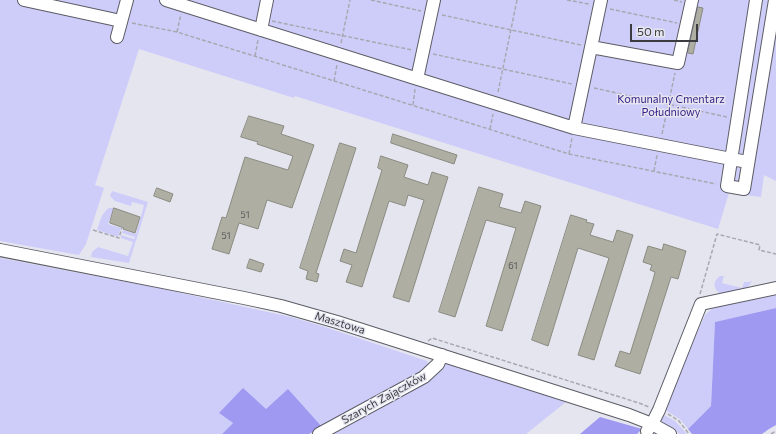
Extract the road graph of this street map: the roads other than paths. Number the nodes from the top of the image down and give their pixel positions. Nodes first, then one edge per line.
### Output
1 (24, 0) edge
2 (126, 0) edge
3 (166, 0) edge
4 (267, 0) edge
5 (434, 0) edge
6 (692, 0) edge
7 (756, 0) edge
8 (775, 0) edge
9 (600, 3) edge
10 (120, 21) junction
11 (262, 24) junction
12 (117, 37) dead end
13 (591, 47) junction
14 (417, 79) junction
15 (574, 128) junction
16 (731, 159) junction
17 (748, 162) junction
18 (0, 250) edge
19 (776, 288) edge
20 (442, 355) junction
21 (649, 427) junction
22 (319, 434) edge
23 (670, 434) edge

1 - 10 street
2 - 10 street
3 - 11 street
4 - 11 street
5 - 14 street
6 - 13 street
7 - 16 street
8 - 17 street
9 - 13 street
10 - 12 street
11 - 14 street
13 - 15 street
14 - 15 street
15 - 16 street
16 - 17 street
16 - 17 street
18 - 20 street, Masztowa
19 - 21 street
20 - 21 street, Masztowa
20 - 22 street, Szarych Zajączków
21 - 23 street, Masztowa

